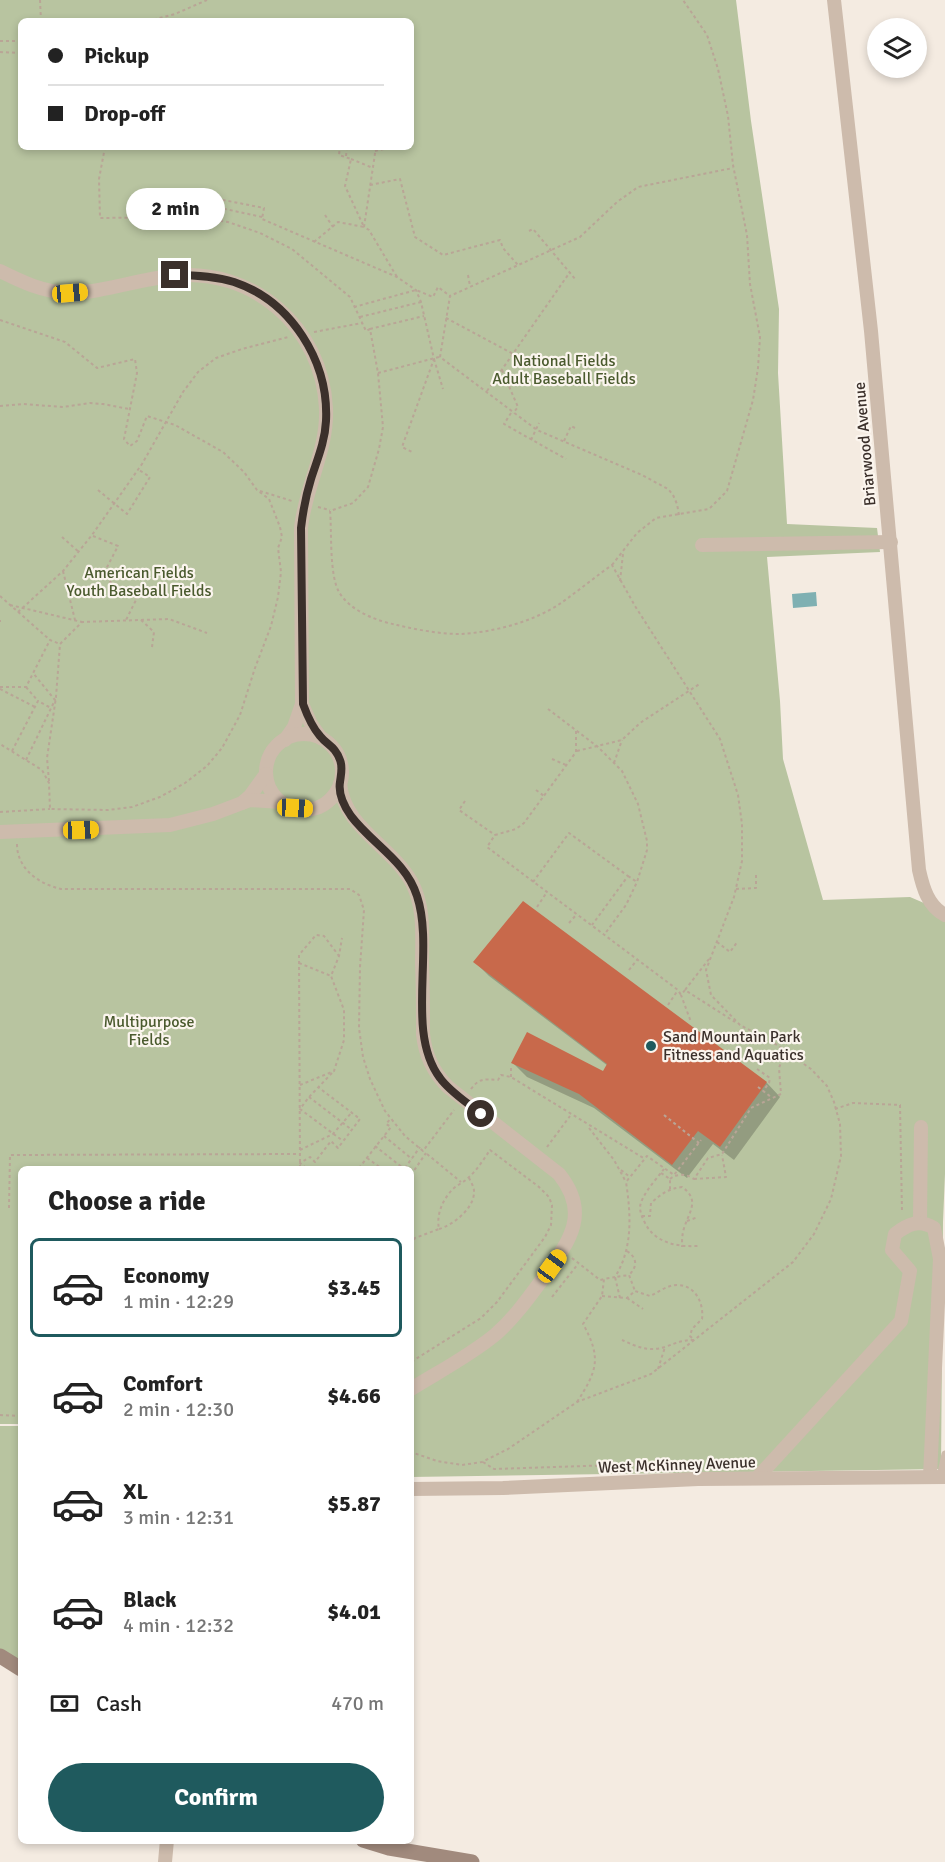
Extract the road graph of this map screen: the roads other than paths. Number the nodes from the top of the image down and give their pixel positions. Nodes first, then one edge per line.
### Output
1 (834, 0) edge
2 (0, 271) edge
3 (891, 542) junction
4 (702, 545) dead end
5 (303, 704) junction
6 (321, 738) junction
7 (285, 740) junction
8 (266, 774) junction
9 (340, 784) junction
10 (281, 802) junction
11 (242, 803) junction
12 (317, 807) junction
13 (353, 818) junction
14 (0, 832) edge
15 (945, 915) edge
16 (921, 1127) dead end
17 (920, 1222) junction
18 (414, 1387) edge
19 (945, 1455) edge
20 (938, 1477) edge
21 (757, 1478) junction
22 (414, 1489) edge
23 (0, 1656) edge
24 (18, 1667) edge
25 (167, 1844) edge
26 (376, 1844) edge
27 (165, 1862) edge
28 (472, 1862) edge

1 - 3 street, Briarwood Avenue
2 - 5 street
3 - 4 street
3 - 15 street, Briarwood Avenue
5 - 6 street
5 - 7 street
6 - 7 street
6 - 9 street
7 - 8 street
8 - 10 street
8 - 11 street
9 - 12 street
9 - 13 street
10 - 11 street
10 - 12 street
11 - 14 street
12 - 13 street
13 - 18 street
16 - 17 street
17 - 20 street
17 - 21 street
19 - 20 lane
20 - 21 street, West McKinney Avenue
21 - 22 street, West McKinney Avenue
23 - 24 main road
25 - 27 street
26 - 28 main road

